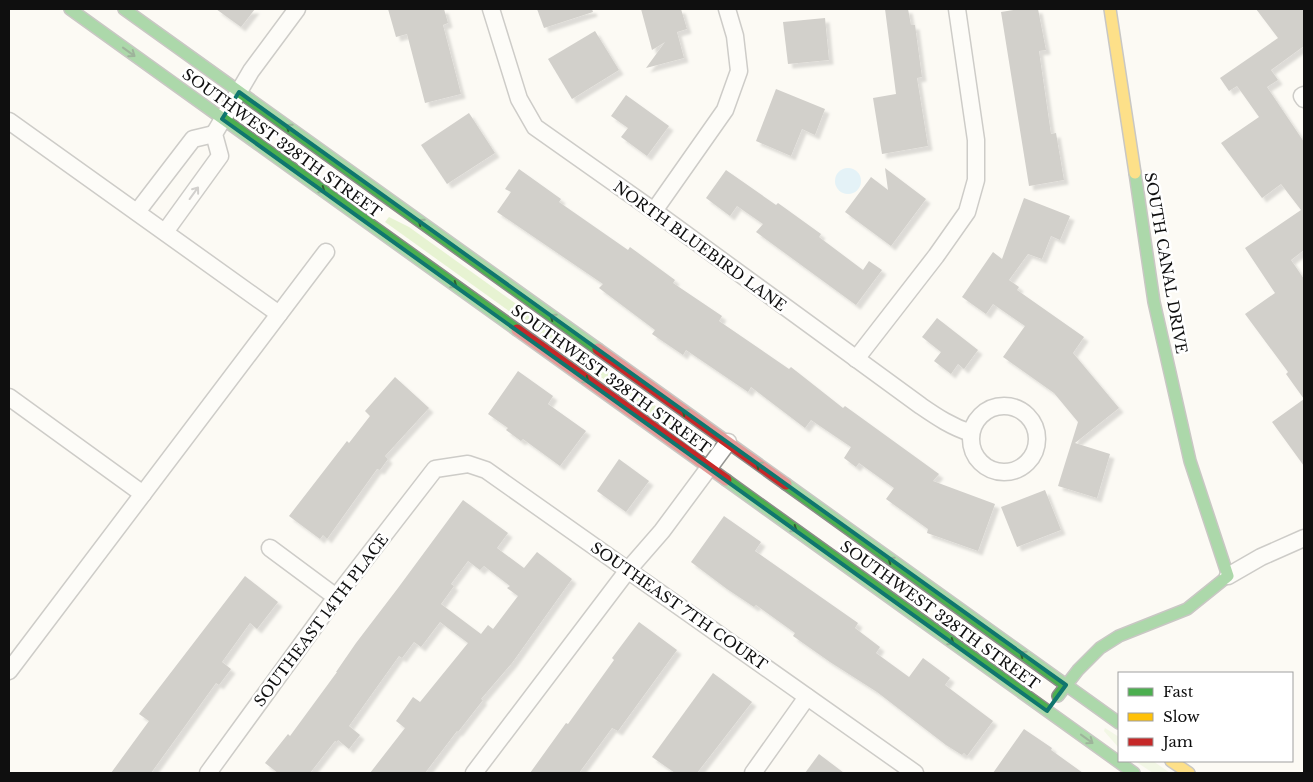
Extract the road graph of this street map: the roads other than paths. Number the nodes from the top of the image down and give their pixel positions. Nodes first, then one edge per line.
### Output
1 (70, 9) edge
2 (124, 9) edge
3 (297, 9) edge
4 (491, 9) edge
5 (727, 9) edge
6 (956, 9) edge
7 (1110, 9) edge
8 (239, 92) junction
9 (1304, 95) edge
10 (1304, 99) edge
11 (222, 119) junction
12 (9, 121) edge
13 (214, 134) junction
14 (654, 211) junction
15 (137, 212) junction
16 (165, 232) junction
17 (326, 252) dead end
18 (279, 314) junction
19 (856, 359) junction
20 (9, 397) edge
21 (971, 433) junction
22 (728, 442) junction
23 (708, 468) junction
24 (435, 469) joint
25 (143, 494) junction
26 (1304, 538) edge
27 (270, 548) dead end
28 (628, 570) junction
29 (1228, 576) junction
30 (336, 597) junction
31 (9, 671) edge
32 (1066, 685) junction
33 (807, 697) junction
34 (1047, 711) junction
35 (1118, 722) edge
36 (1118, 762) edge
37 (1119, 762) edge
38 (1172, 762) edge
39 (208, 773) edge
40 (474, 773) edge
41 (753, 773) edge
42 (915, 773) edge
43 (1134, 773) edge
44 (1189, 773) edge

1 -> 11 street, SOUTHWEST 328TH STREET
2 - 8 street, SOUTHWEST 328TH STREET
3 - 8 street
4 - 14 street, NORTH BLUEBIRD LANE
5 - 14 street
6 - 19 street
7 - 29 street, SOUTH CANAL DRIVE
8 - 11 street
22 -> 8 street, SOUTHWEST 328TH STREET
9 - 10 street
11 - 13 street
11 -> 23 street, SOUTHWEST 328TH STREET
12 - 15 street
13 - 15 street
16 -> 13 street
14 - 19 street, NORTH BLUEBIRD LANE
15 - 16 street
16 - 18 street
17 - 18 street
18 - 25 street
19 - 21 street, NORTH BLUEBIRD LANE
20 - 25 street
21 - 21 street
22 - 23 street
32 -> 22 street, SOUTHWEST 328TH STREET
23 - 28 street
23 -> 34 street, SOUTHWEST 328TH STREET
24 - 28 street, SOUTHEAST 7TH COURT
24 - 30 street, SOUTHEAST 14TH PLACE
25 - 31 street
26 - 29 street
27 - 30 street
28 - 33 street, SOUTHEAST 7TH COURT
28 - 40 street
29 - 32 street
30 - 39 street, SOUTHEAST 14TH PLACE
32 - 34 street
32 - 35 street, SOUTHWEST 328TH STREET
33 - 41 street
33 - 42 street, SOUTHEAST 7TH COURT
34 -> 36 street, SOUTHWEST 328TH STREET
37 -> 43 street, SOUTHWEST 328TH STREET
38 - 44 street

